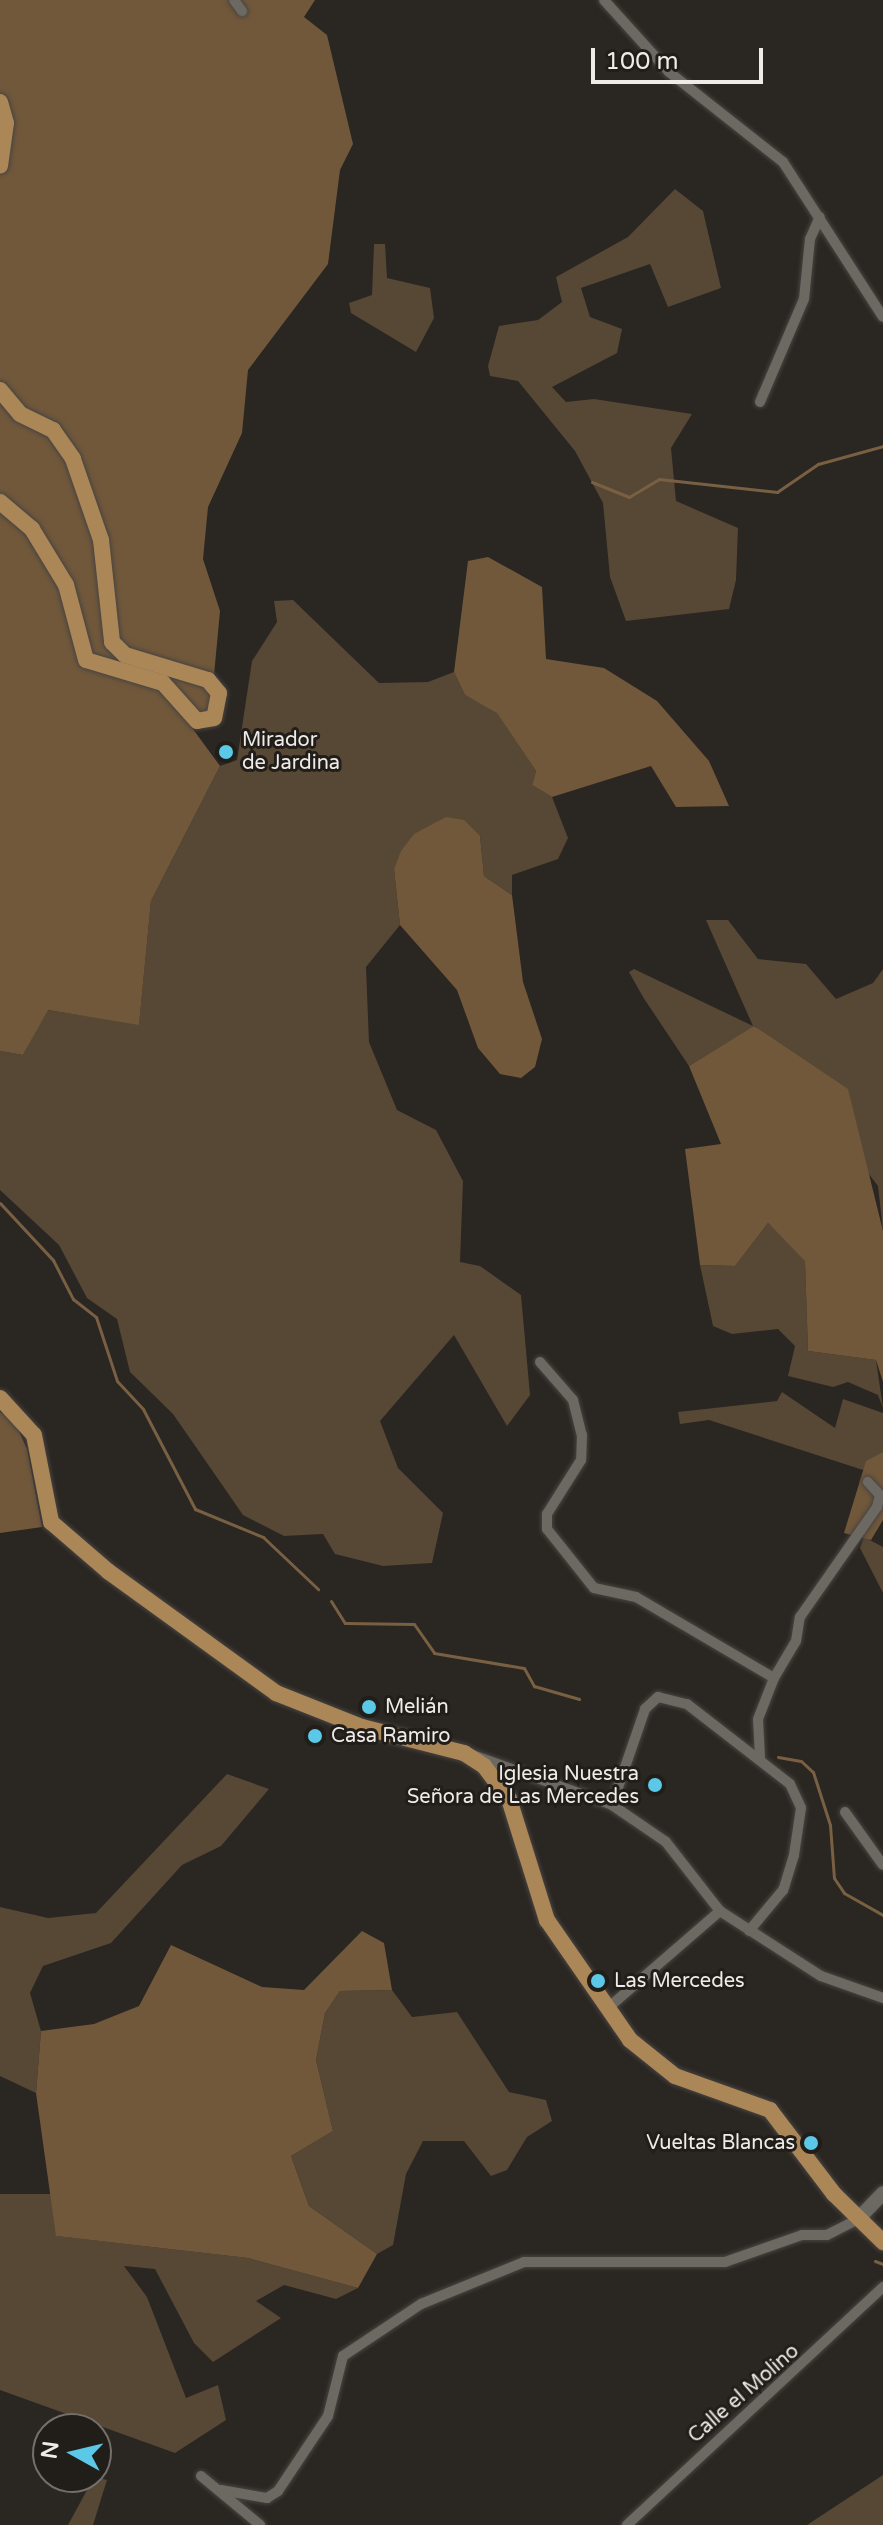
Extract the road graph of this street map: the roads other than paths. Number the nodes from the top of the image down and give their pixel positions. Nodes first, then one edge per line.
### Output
1 (234, 0) edge
2 (604, 0) edge
3 (242, 11) dead end
4 (0, 102) edge
5 (0, 166) edge
6 (820, 217) junction
7 (883, 317) edge
8 (0, 390) edge
9 (760, 402) dead end
10 (0, 502) edge
11 (540, 1362) dead end
12 (1, 1400) edge
13 (868, 1482) dead end
14 (774, 1678) junction
15 (464, 1753) junction
16 (760, 1757) junction
17 (612, 1805) junction
18 (845, 1812) dead end
19 (883, 1865) edge
20 (720, 1911) junction
21 (749, 1931) junction
22 (883, 1998) edge
23 (608, 2008) junction
24 (883, 2193) edge
25 (858, 2219) junction
26 (883, 2242) edge
27 (883, 2287) edge
28 (201, 2476) dead end
29 (221, 2490) junction
30 (260, 2525) edge
31 (627, 2525) edge

1 - 3 street
2 - 6 street
4 - 5 main road
6 - 7 street
6 - 9 street
8 - 10 main road
11 - 14 street
12 - 15 main road
13 - 14 street
14 - 16 street
15 - 17 street
15 - 23 main road
16 - 17 street
16 - 21 street
17 - 20 street
18 - 19 street
20 - 21 street
20 - 23 street
21 - 22 street
23 - 25 main road
24 - 25 main road
25 - 26 main road
25 - 29 street
27 - 31 street, Calle el Molino
28 - 29 street
29 - 30 street

